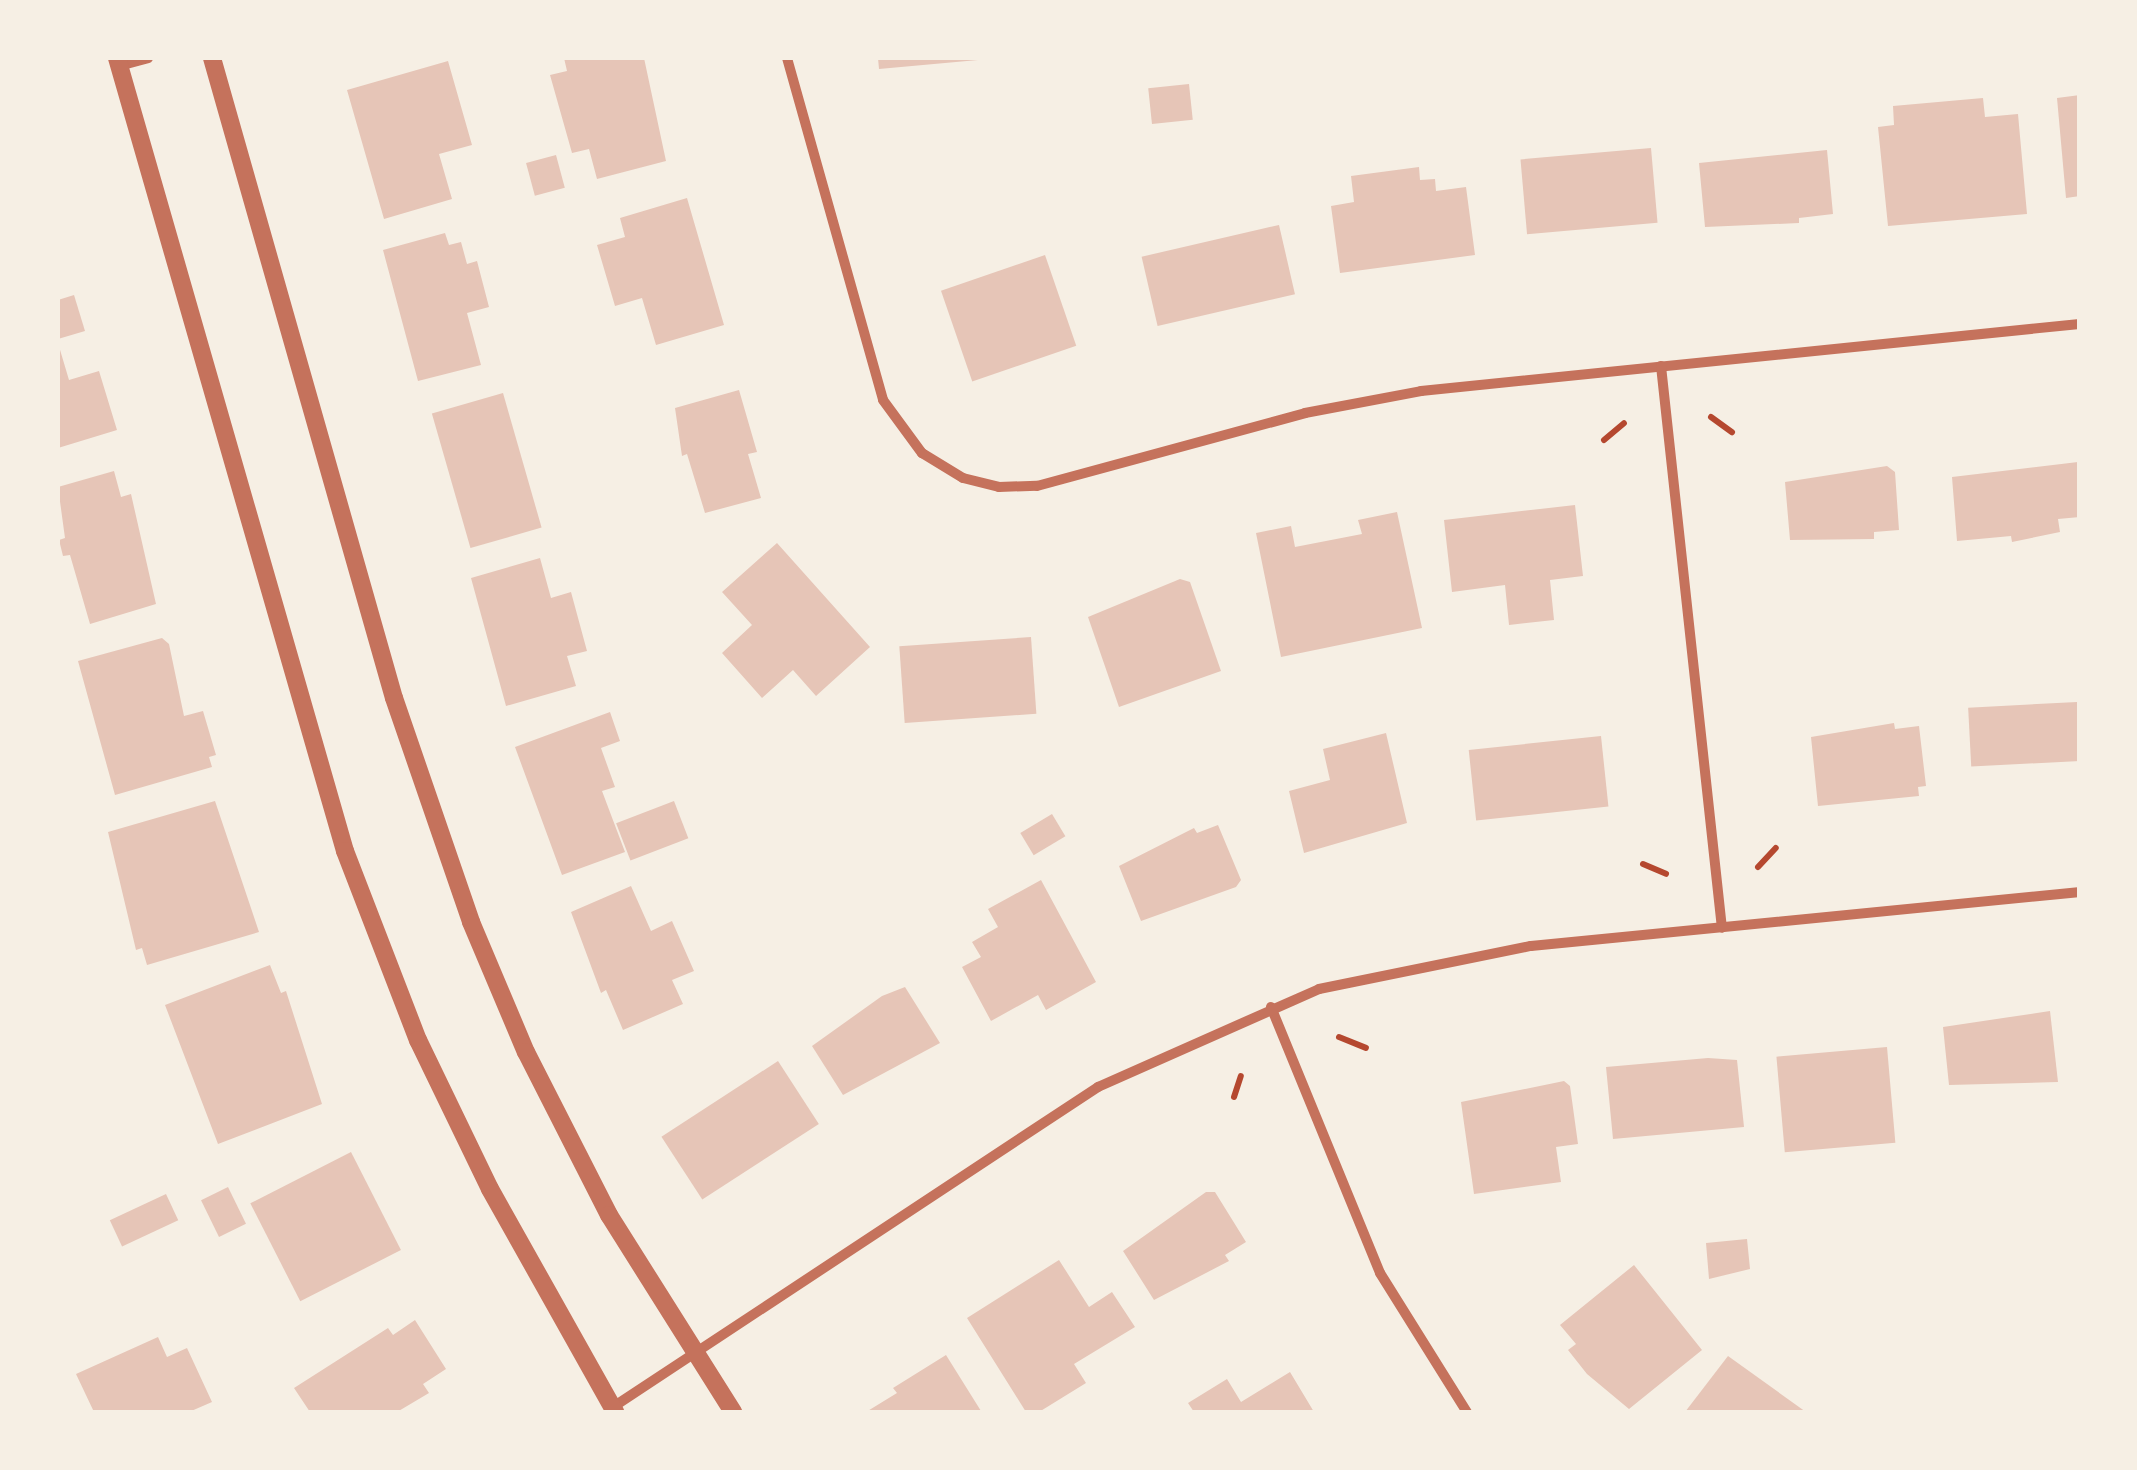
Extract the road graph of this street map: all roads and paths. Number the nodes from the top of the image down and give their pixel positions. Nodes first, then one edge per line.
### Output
1 (148, 58) edge
2 (212, 58) edge
3 (786, 58) edge
4 (118, 62) edge
5 (2080, 324) edge
6 (1661, 366) junction
7 (1711, 417) dead end
8 (1624, 423) dead end
9 (1732, 432) dead end
10 (1604, 440) dead end
11 (1776, 848) dead end
12 (1642, 864) dead end
13 (1758, 866) dead end
14 (1666, 874) dead end
15 (2080, 892) edge
16 (1722, 928) junction
17 (1272, 1007) junction
18 (1339, 1038) dead end
19 (1366, 1048) dead end
20 (1242, 1076) dead end
21 (1234, 1097) dead end
22 (694, 1354) junction
23 (611, 1411) edge
24 (733, 1412) edge
25 (1467, 1412) edge

1 - 4 street
2 - 22 street
3 - 6 street
4 - 23 street
5 - 6 street
6 - 16 street
7 - 9 path
8 - 10 path
11 - 13 path
12 - 14 path
15 - 16 street
16 - 17 street
17 - 22 street
17 - 25 street
18 - 19 path
20 - 21 path
22 - 23 street
22 - 24 street

